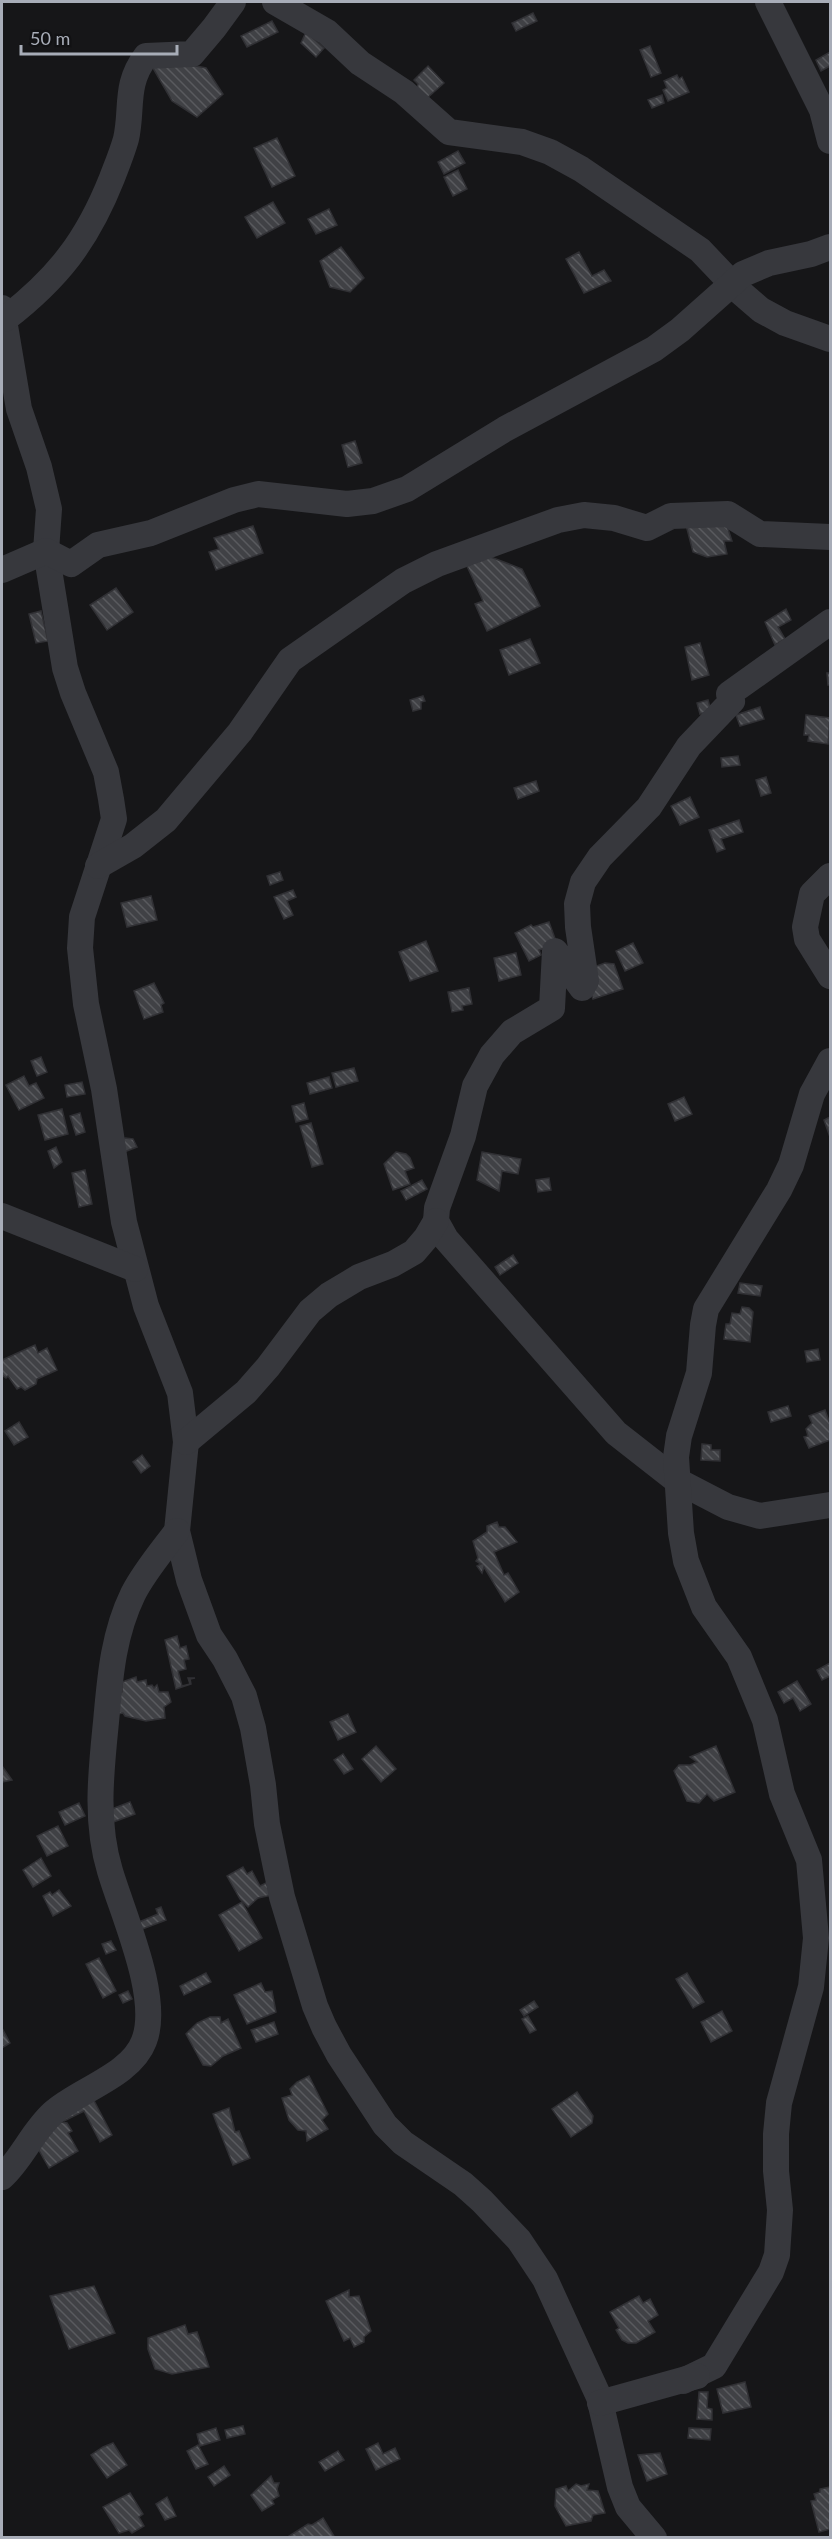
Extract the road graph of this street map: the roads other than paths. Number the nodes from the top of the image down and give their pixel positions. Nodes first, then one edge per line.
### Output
1 (233, 2) edge
2 (276, 2) edge
3 (768, 2) edge
4 (831, 141) edge
5 (831, 247) edge
6 (731, 283) junction
7 (3, 314) edge
8 (831, 339) edge
9 (831, 537) edge
10 (46, 551) junction
11 (2, 570) edge
12 (831, 622) edge
13 (98, 867) junction
14 (831, 876) edge
15 (831, 976) edge
16 (831, 1061) edge
17 (2, 1216) edge
18 (436, 1221) junction
19 (135, 1269) junction
20 (186, 1442) junction
21 (676, 1480) junction
22 (831, 1505) edge
23 (177, 1531) junction
24 (2, 2176) edge
25 (600, 2403) junction
26 (654, 2538) edge

1 - 7 street
2 - 6 street
3 - 4 street
5 - 6 street
6 - 8 street
6 - 10 street
7 - 10 street
9 - 13 street
10 - 11 street
10 - 13 street
12 - 18 street
13 - 19 street
14 - 15 street
16 - 21 street
17 - 19 street
18 - 20 street
18 - 21 street
19 - 20 street
20 - 23 street
21 - 22 street
21 - 25 street
23 - 24 street
23 - 25 street
25 - 26 street

